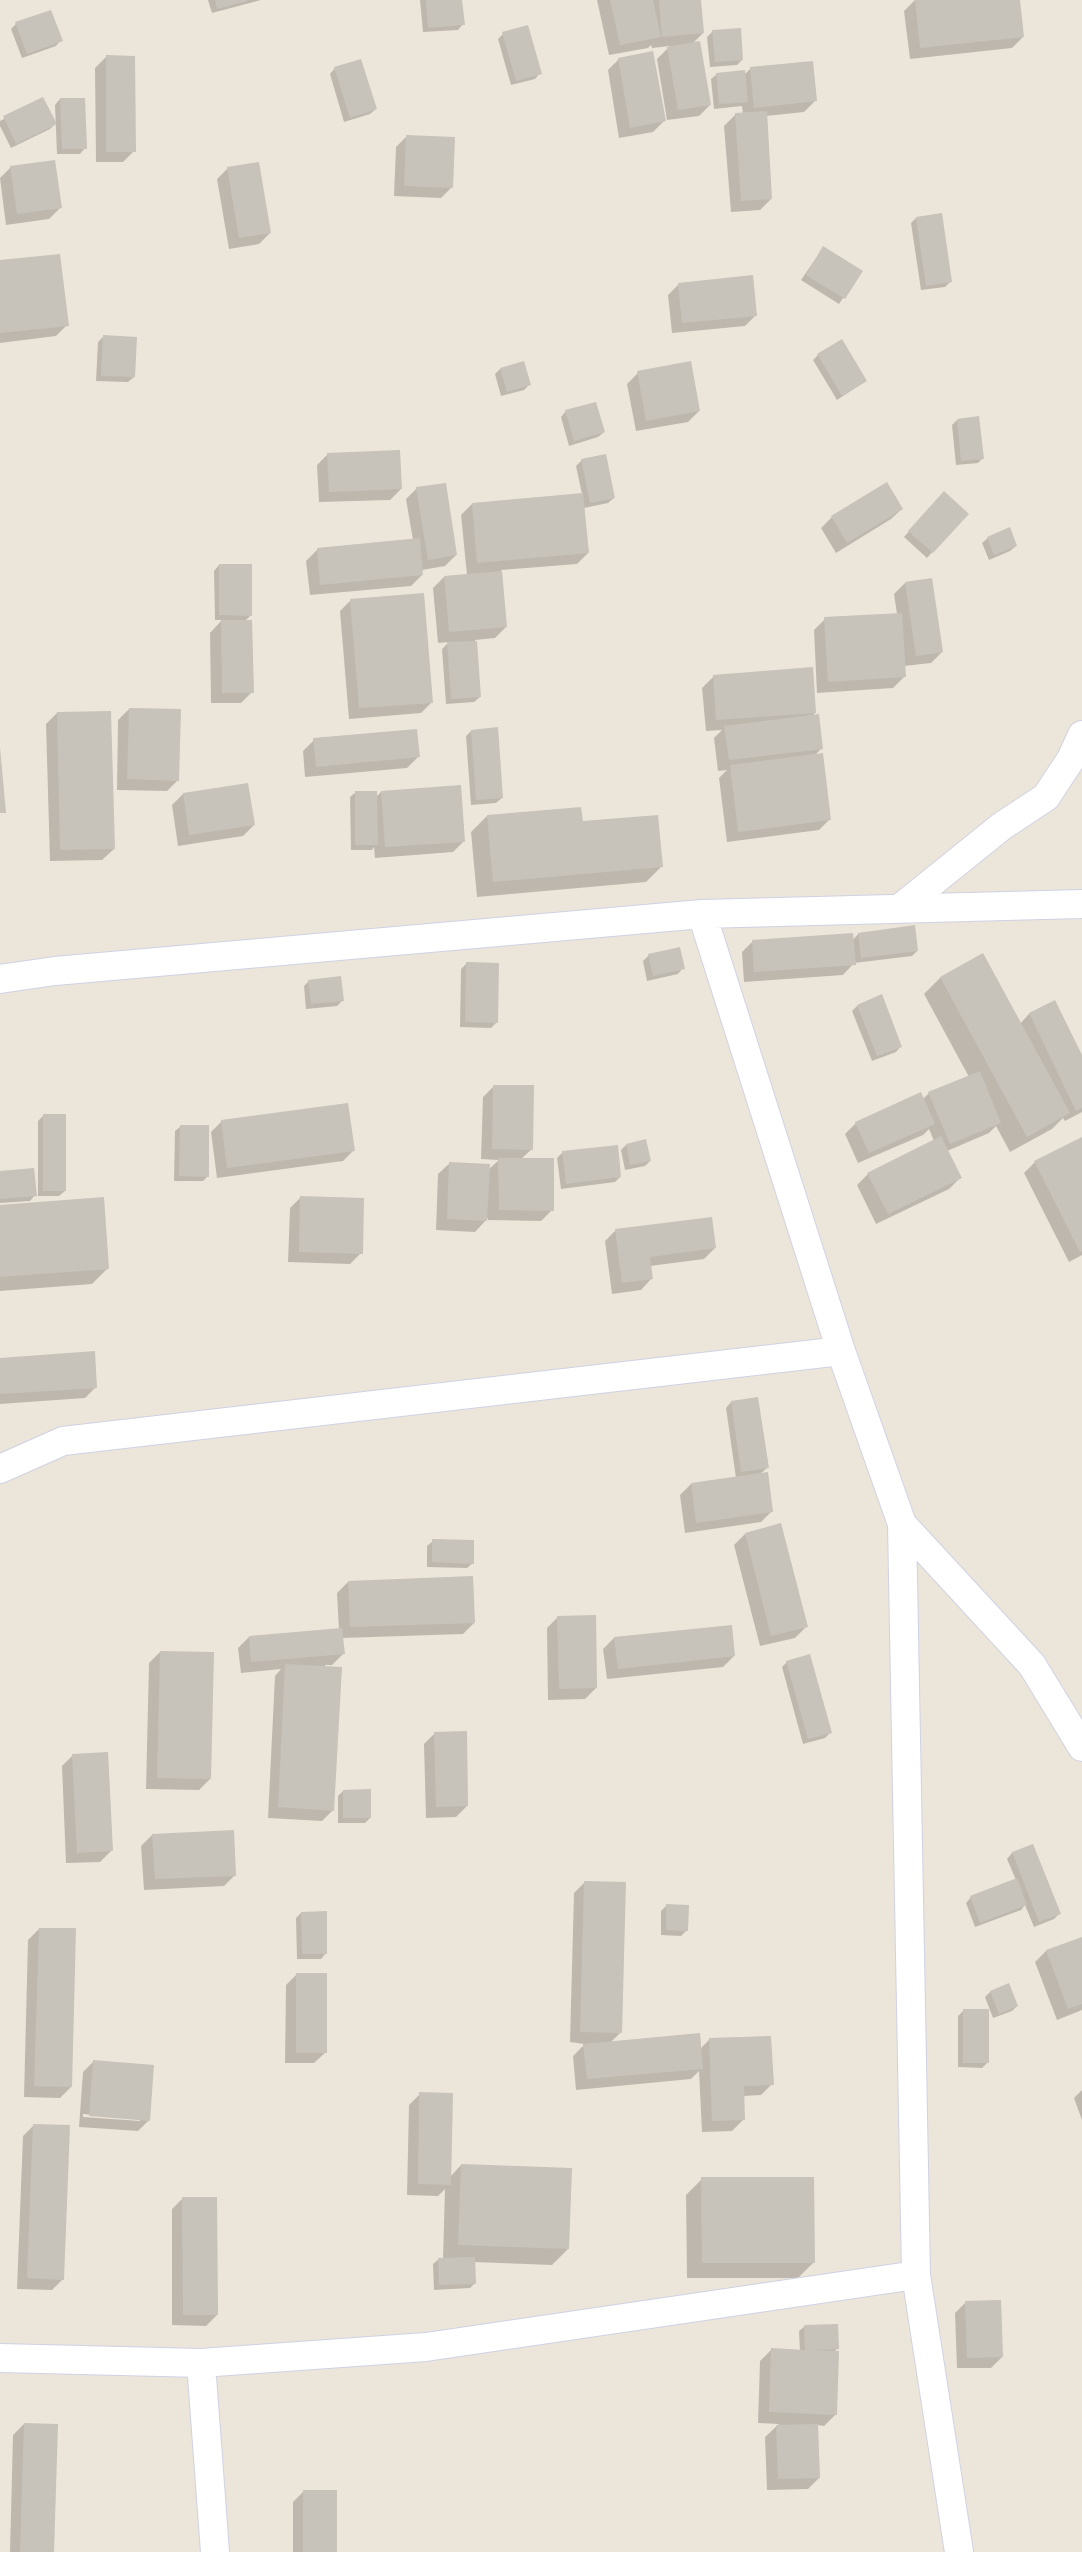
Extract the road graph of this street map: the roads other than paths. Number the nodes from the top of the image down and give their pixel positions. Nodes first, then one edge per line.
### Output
1 (1082, 735) edge
2 (1082, 904) edge
3 (899, 910) junction
4 (702, 914) junction
5 (0, 979) edge
6 (841, 1350) junction
7 (0, 1469) edge
8 (902, 1524) junction
9 (1082, 1748) edge
10 (916, 2274) junction
11 (0, 2358) edge
12 (201, 2362) junction
13 (215, 2552) edge
14 (959, 2552) edge

1 - 3 street
2 - 3 street
3 - 4 street
4 - 5 street
4 - 6 street
6 - 7 street
6 - 8 street
8 - 9 street
8 - 10 street
10 - 12 street
10 - 14 street
11 - 12 street
12 - 13 street

